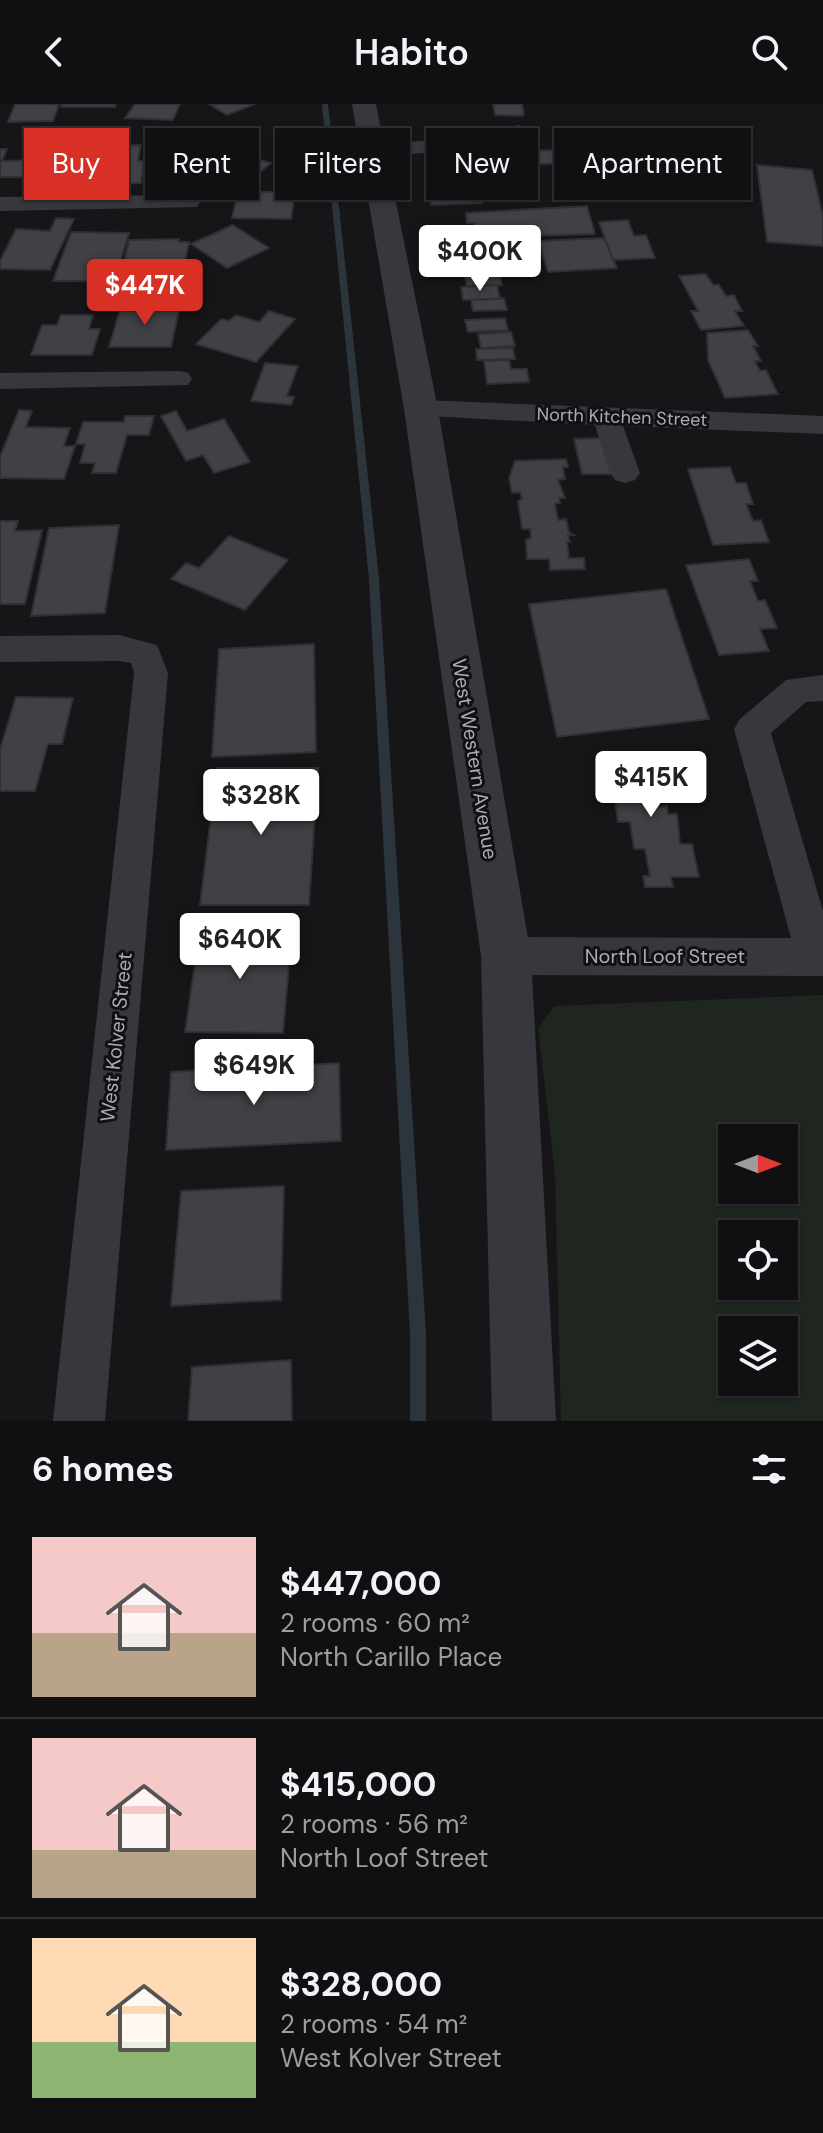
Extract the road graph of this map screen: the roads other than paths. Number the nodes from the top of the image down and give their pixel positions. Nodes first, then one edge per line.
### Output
1 (364, 104) edge
2 (369, 128) edge
3 (382, 200) edge
4 (189, 202) dead end
5 (0, 204) edge
6 (179, 379) dead end
7 (0, 381) edge
8 (421, 409) junction
9 (607, 418) junction
10 (823, 425) edge
11 (625, 473) dead end
12 (0, 649) edge
13 (823, 688) edge
14 (506, 956) junction
15 (820, 957) edge
16 (79, 1421) edge
17 (524, 1421) edge

1 - 2 street, West Western Avenue
3 - 8 street, West Western Avenue
4 - 5 street
6 - 7 street
8 - 9 street, North Kitchen Street
8 - 14 street, West Western Avenue
9 - 10 street, North Kitchen Street
9 - 11 street
12 - 16 street, West Kolver Street
13 - 15 street
14 - 15 street, North Loof Street
14 - 17 street, West Western Avenue

